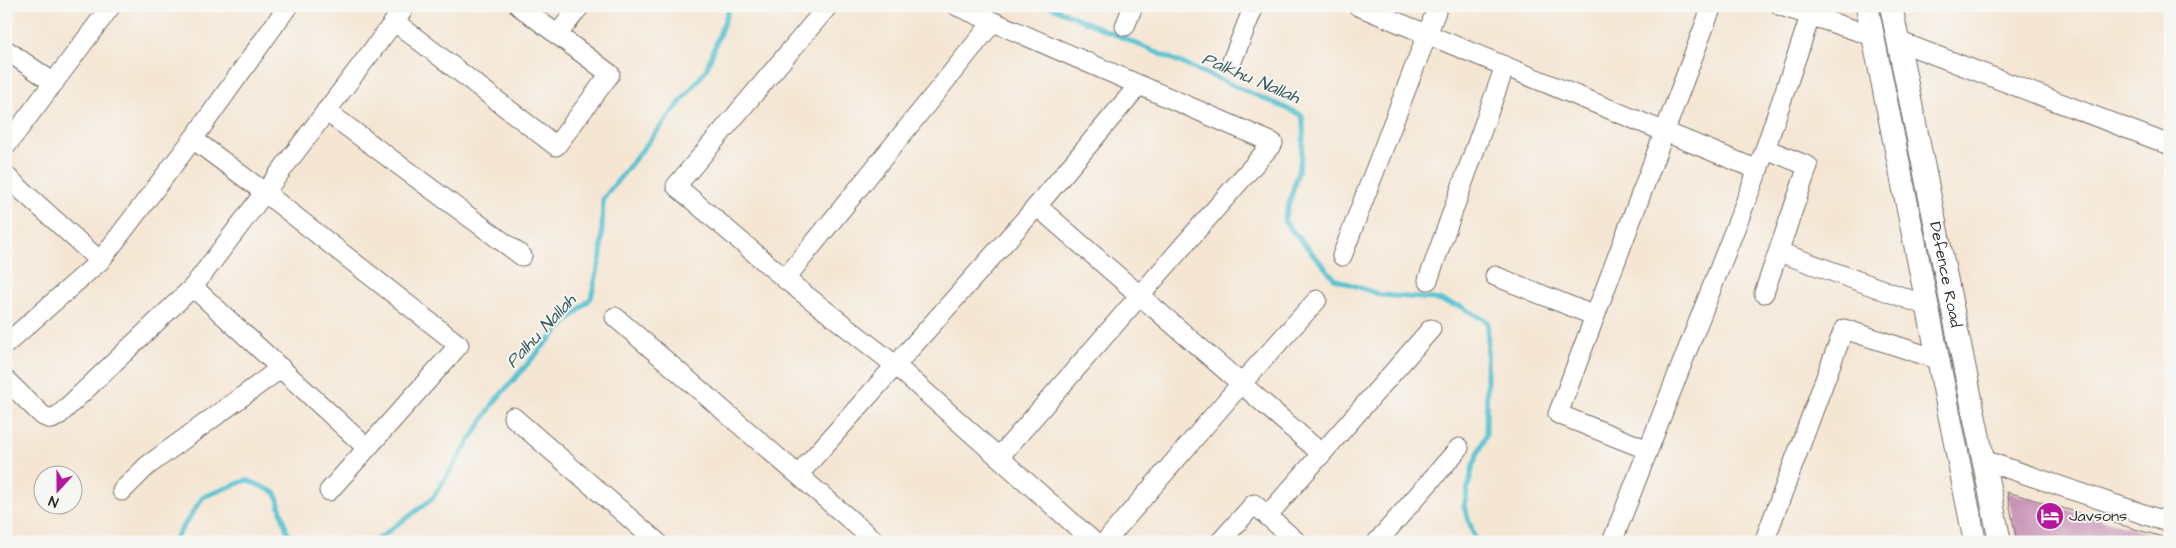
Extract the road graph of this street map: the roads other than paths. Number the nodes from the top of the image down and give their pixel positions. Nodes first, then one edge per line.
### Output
1 (288, 6) edge
2 (406, 6) edge
3 (519, 6) edge
4 (580, 6) edge
5 (828, 6) edge
6 (957, 6) edge
7 (1133, 6) edge
8 (1254, 6) edge
9 (1358, 6) edge
10 (1438, 6) edge
11 (1712, 6) edge
12 (1781, 6) edge
13 (1891, 6) edge
14 (1872, 7) edge
15 (104, 9) edge
16 (1810, 17) junction
17 (395, 22) junction
18 (993, 22) junction
19 (1125, 26) dead end
20 (1427, 34) junction
21 (558, 35) junction
22 (1872, 36) junction
23 (1898, 41) junction
24 (6, 50) edge
25 (1232, 61) dead end
26 (1505, 66) junction
27 (1905, 78) junction
28 (54, 83) junction
29 (1882, 85) junction
30 (1138, 86) junction
31 (326, 111) junction
32 (1665, 132) junction
33 (193, 139) junction
34 (2168, 140) edge
35 (6, 146) edge
36 (1766, 149) junction
37 (1758, 170) junction
38 (6, 176) edge
39 (264, 192) junction
40 (1037, 206) junction
41 (1778, 252) junction
42 (522, 256) dead end
43 (1342, 256) dead end
44 (100, 261) junction
45 (1495, 276) dead end
46 (785, 279) junction
47 (1428, 280) dead end
48 (193, 287) junction
49 (1764, 293) dead end
50 (1140, 296) junction
51 (1317, 300) dead end
52 (1951, 301) junction
53 (1927, 305) junction
54 (615, 316) dead end
55 (1595, 316) junction
56 (1431, 329) dead end
57 (6, 344) edge
58 (1937, 359) junction
59 (895, 366) junction
60 (281, 368) junction
61 (6, 380) edge
62 (1240, 385) junction
63 (513, 416) dead end
64 (367, 448) junction
65 (1459, 448) dead end
66 (1648, 450) junction
67 (1322, 454) junction
68 (999, 457) junction
69 (1984, 460) junction
70 (799, 474) junction
71 (122, 491) dead end
72 (329, 491) dead end
73 (1267, 516) junction
74 (2170, 523) edge
75 (657, 542) edge
76 (876, 542) edge
77 (1094, 542) edge
78 (1105, 542) edge
79 (1220, 542) edge
80 (1297, 542) edge
81 (1377, 542) edge
82 (1612, 542) edge
83 (1764, 542) edge
84 (1975, 542) edge
85 (2000, 542) edge

1 - 33 street
2 - 17 street
3 - 21 street
4 - 21 street
5 - 46 street
6 - 18 street
7 - 19 street
8 - 25 street
9 - 20 street
10 - 20 street
11 - 32 street
12 - 16 street
13 - 23 main road, Defence Road
14 - 22 main road, Defence Road
15 - 28 street
16 - 22 street
16 - 36 street
17 - 21 street
17 - 31 street
18 - 30 street
18 - 46 street
20 - 26 street
20 - 43 street
22 - 29 main road, Defence Road
23 - 27 main road, Defence Road
23 - 34 street
24 - 28 street
26 - 32 street
26 - 47 street
27 - 29 main road
27 - 52 main road, Defence Road
28 - 35 street
29 - 53 main road, Defence Road
30 - 40 street
30 - 50 street
31 - 39 street
31 - 42 street
32 - 37 street
32 - 55 street
33 - 39 street
33 - 44 street
36 - 37 street
36 - 41 street
37 - 66 street
38 - 44 street
39 - 48 street
39 - 64 street
40 - 50 street
40 - 59 street
41 - 49 street
41 - 53 street
44 - 57 street
45 - 55 street
46 - 59 street
48 - 60 street
48 - 61 street
50 - 62 street
50 - 68 street
51 - 62 street
52 - 53 main road
52 - 69 main road, Defence Road
53 - 58 main road, Defence Road
54 - 70 street
55 - 66 street
56 - 67 street
58 - 83 street
58 - 84 main road, Defence Road
59 - 68 street
59 - 70 street
60 - 64 street
60 - 71 street
62 - 67 street
62 - 78 street
63 - 75 street
64 - 72 street
65 - 81 street
66 - 82 street
67 - 73 street
68 - 77 street
69 - 74 street
69 - 85 main road, Defence Road
70 - 76 street
73 - 79 street
73 - 80 street

